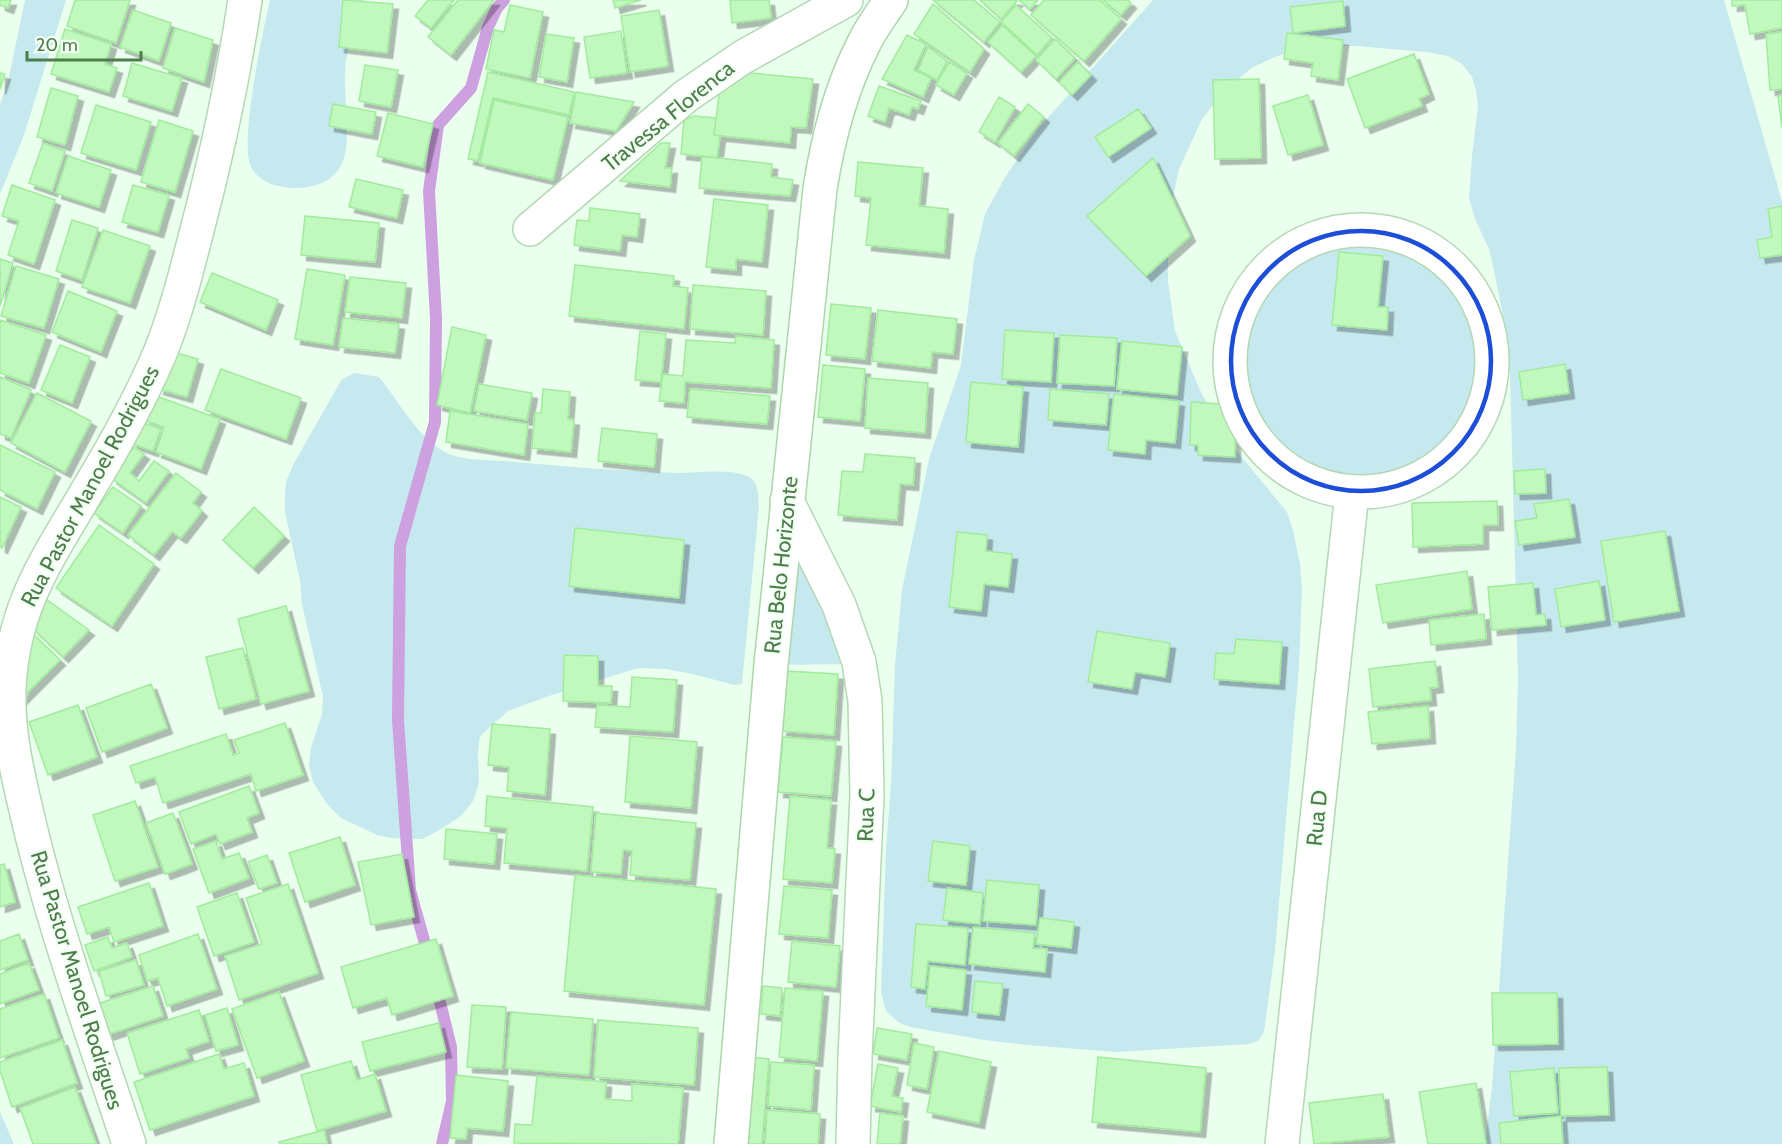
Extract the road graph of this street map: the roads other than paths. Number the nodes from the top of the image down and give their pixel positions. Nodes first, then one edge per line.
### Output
1 (245, 0) edge
2 (846, 0) edge
3 (891, 0) edge
4 (530, 229) dead end
5 (1352, 493) junction
6 (787, 501) junction
7 (129, 1144) edge
8 (731, 1144) edge
9 (853, 1144) edge
10 (1282, 1144) edge

1 - 7 street, Rua Pastor Manoel Rodrigues
2 - 4 street, Travessa Florenca
3 - 6 street, Rua Belo Horizonte
5 - 5 street
5 - 10 street, Rua D
6 - 8 street, Rua Belo Horizonte
6 - 9 street, Rua C

